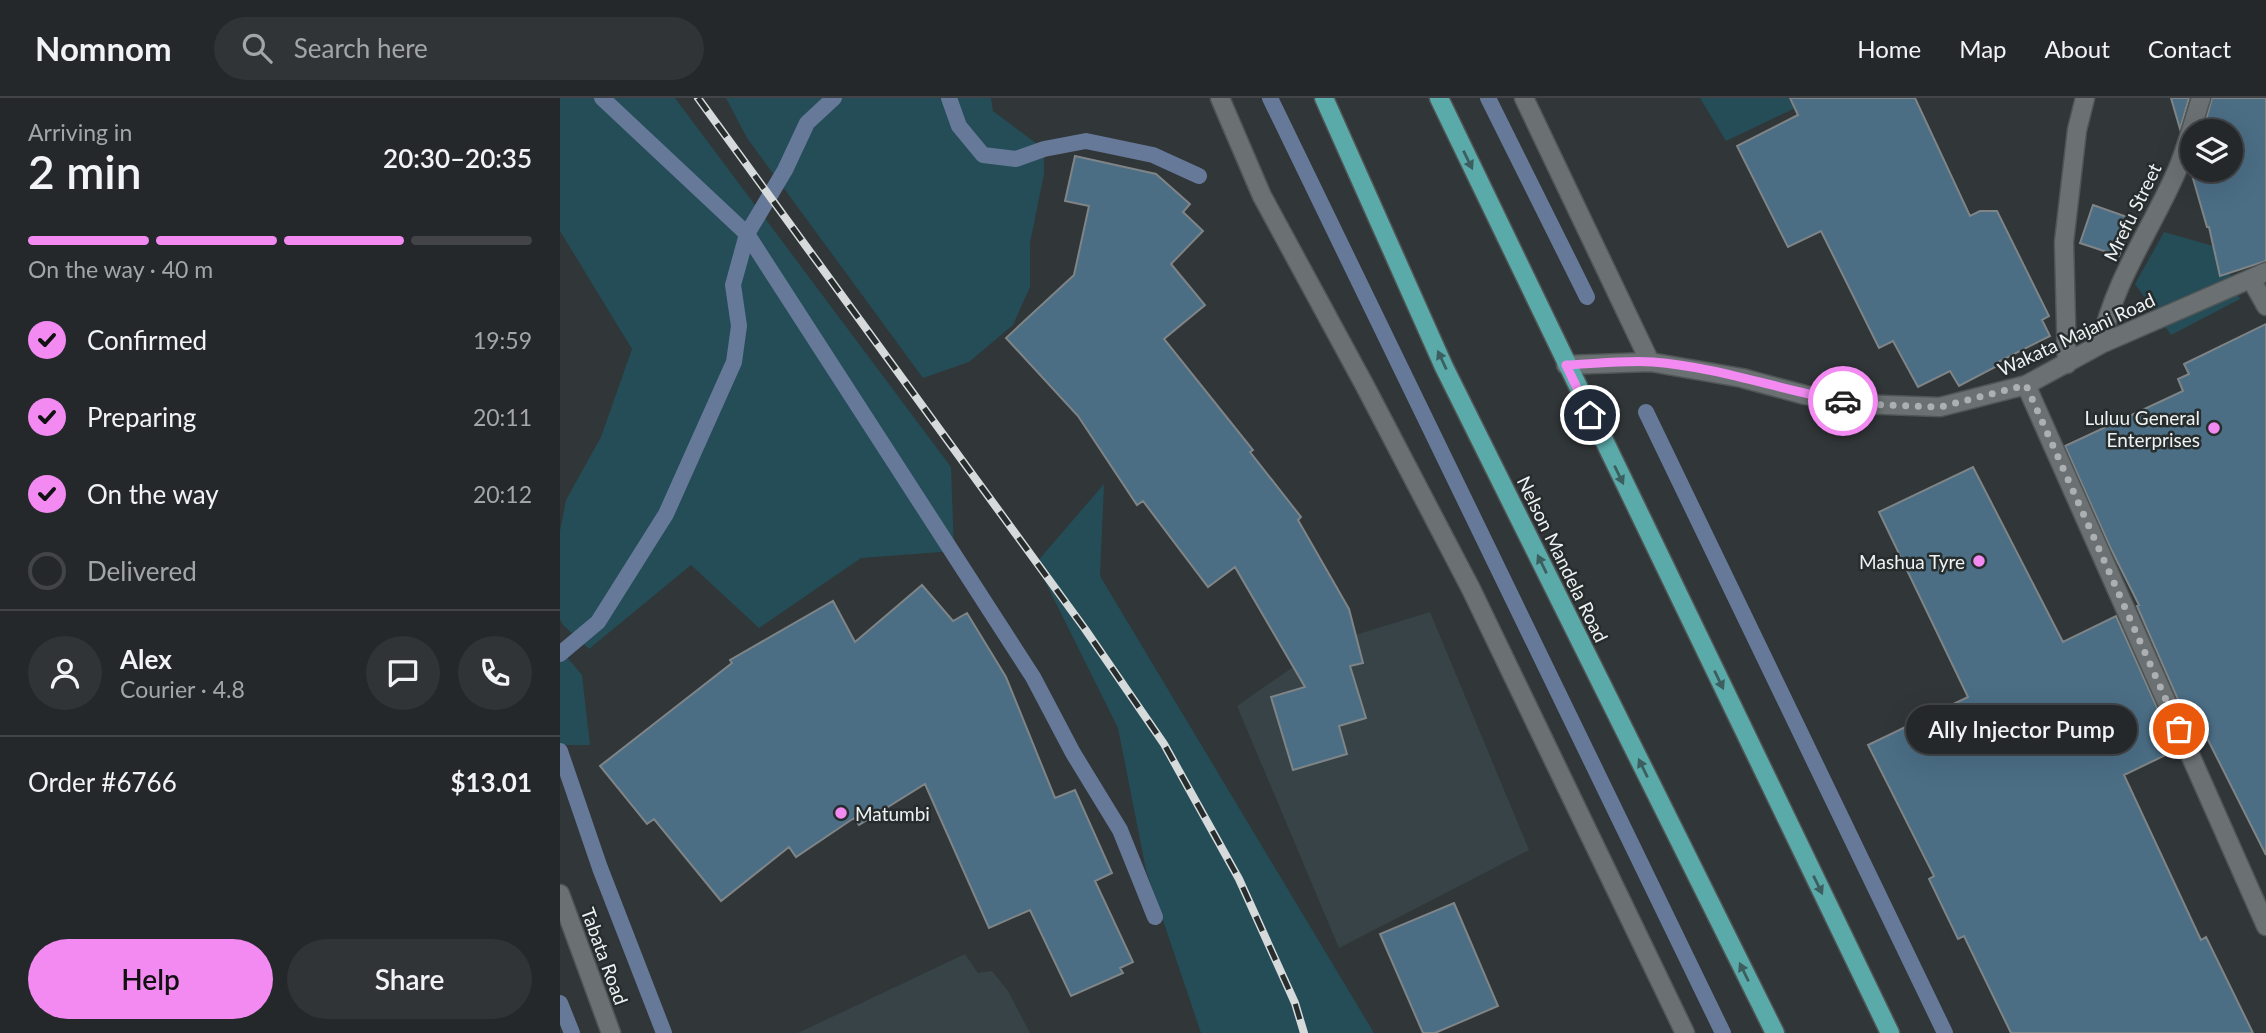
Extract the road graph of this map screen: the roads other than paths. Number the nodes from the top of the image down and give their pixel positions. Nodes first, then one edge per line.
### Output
1 (1220, 98) edge
2 (1324, 98) edge
3 (1439, 98) edge
4 (1524, 98) edge
5 (2085, 98) edge
6 (2201, 98) edge
7 (2259, 276) edge
8 (2266, 306) edge
9 (2101, 344) junction
10 (1650, 362) junction
11 (2067, 364) junction
12 (1566, 365) junction
13 (2026, 385) junction
14 (560, 894) edge
15 (2266, 926) edge
16 (611, 1033) edge
17 (1685, 1033) edge
18 (1775, 1033) edge
19 (1890, 1033) edge

1 - 17 street
18 -> 2 main road, Nelson Mandela Road
3 -> 12 main road
4 - 10 street
5 - 11 street
6 - 9 street, Mrefu Street
7 - 8 street
7 - 9 street, Wakata Majani Road
9 - 11 street, Wakata Majani Road
10 - 12 street, Wakata Majani Road
10 - 13 street, Wakata Majani Road
11 - 13 street, Wakata Majani Road
12 -> 19 main road
13 - 15 street
14 - 16 street, Tabata Road

